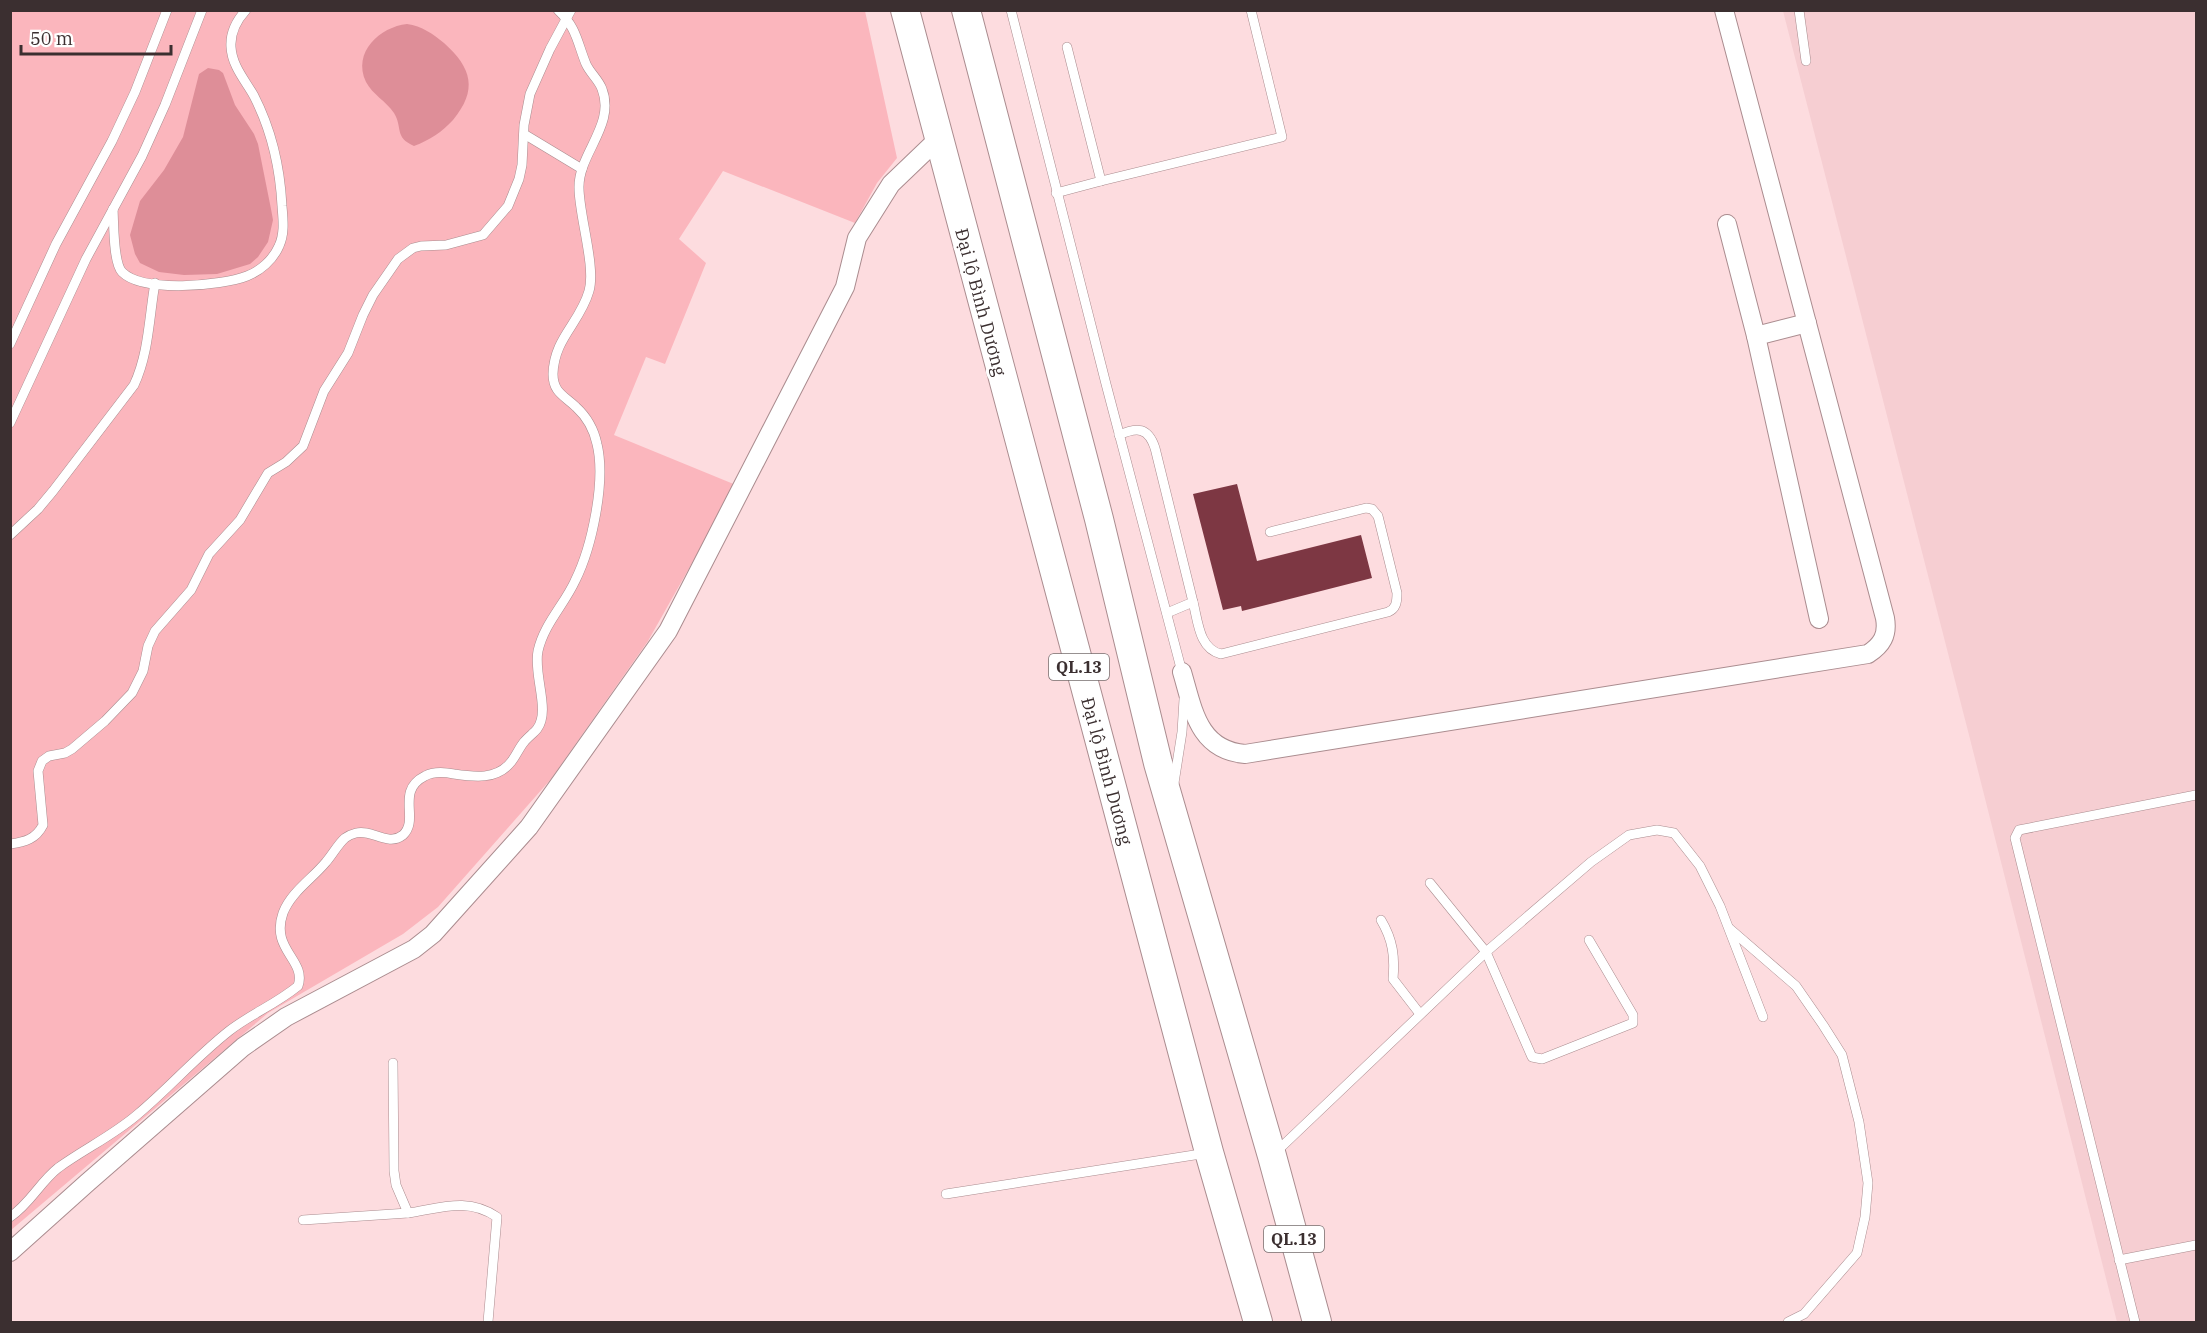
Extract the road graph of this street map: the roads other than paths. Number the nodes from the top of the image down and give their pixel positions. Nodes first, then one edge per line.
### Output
1 (167, 10) edge
2 (202, 10) edge
3 (246, 10) edge
4 (558, 10) edge
5 (904, 10) edge
6 (966, 10) edge
7 (1011, 10) edge
8 (1251, 10) edge
9 (1724, 10) edge
10 (1799, 10) edge
11 (568, 14) edge
12 (1067, 47) dead end
13 (1806, 61) dead end
14 (524, 134) junction
15 (938, 139) junction
16 (582, 169) junction
17 (1101, 181) junction
18 (1056, 193) junction
19 (113, 209) junction
20 (1727, 224) dead end
21 (155, 283) junction
22 (1807, 323) junction
23 (1756, 336) junction
24 (10, 344) edge
25 (10, 423) edge
26 (1119, 435) junction
27 (1270, 532) dead end
28 (10, 534) edge
29 (1193, 602) junction
30 (1167, 613) junction
31 (1819, 619) dead end
32 (1183, 675) junction
33 (2196, 795) edge
34 (1173, 812) junction
35 (10, 844) edge
36 (1430, 883) dead end
37 (1382, 920) dead end
38 (1728, 927) junction
39 (1589, 940) dead end
40 (1486, 952) junction
41 (1420, 1014) junction
42 (1763, 1017) dead end
43 (393, 1063) dead end
44 (1209, 1152) junction
45 (1272, 1156) junction
46 (946, 1194) dead end
47 (408, 1214) junction
48 (10, 1217) edge
49 (303, 1221) dead end
50 (2196, 1245) edge
51 (10, 1252) edge
52 (2119, 1260) junction
53 (488, 1323) edge
54 (1258, 1323) edge
55 (1317, 1323) edge
56 (1788, 1323) edge
57 (2135, 1323) edge

1 - 24 lane
2 - 19 lane
3 - 21 lane
4 - 11 lane
5 - 15 highway, Đại lộ Bình Dương / QL.13
6 - 34 highway, QL.13
7 - 18 lane
8 - 17 lane
9 - 22 street
10 - 13 lane
11 - 14 lane
11 - 16 lane
12 - 17 lane
14 - 16 lane
14 - 35 lane
15 - 44 highway, Đại lộ Bình Dương / QL.13
15 - 51 street
16 - 48 lane
17 - 18 lane
18 - 26 lane
19 - 21 lane
19 - 25 lane
20 - 23 street
21 - 28 lane
22 - 23 street
22 - 32 street
23 - 31 street
26 - 29 lane
26 - 30 lane
27 - 29 lane
29 - 30 lane
30 - 32 lane
32 - 34 lane
33 - 52 lane
34 - 45 highway, QL.13
36 - 40 lane
37 - 41 lane
38 - 40 lane
38 - 42 lane
38 - 56 lane
39 - 40 lane
40 - 41 lane
41 - 45 lane
43 - 47 lane
44 - 46 lane
44 - 54 highway, Đại lộ Bình Dương / QL.13
45 - 55 highway, QL.13
47 - 49 lane
47 - 53 lane
50 - 52 lane
52 - 57 lane

